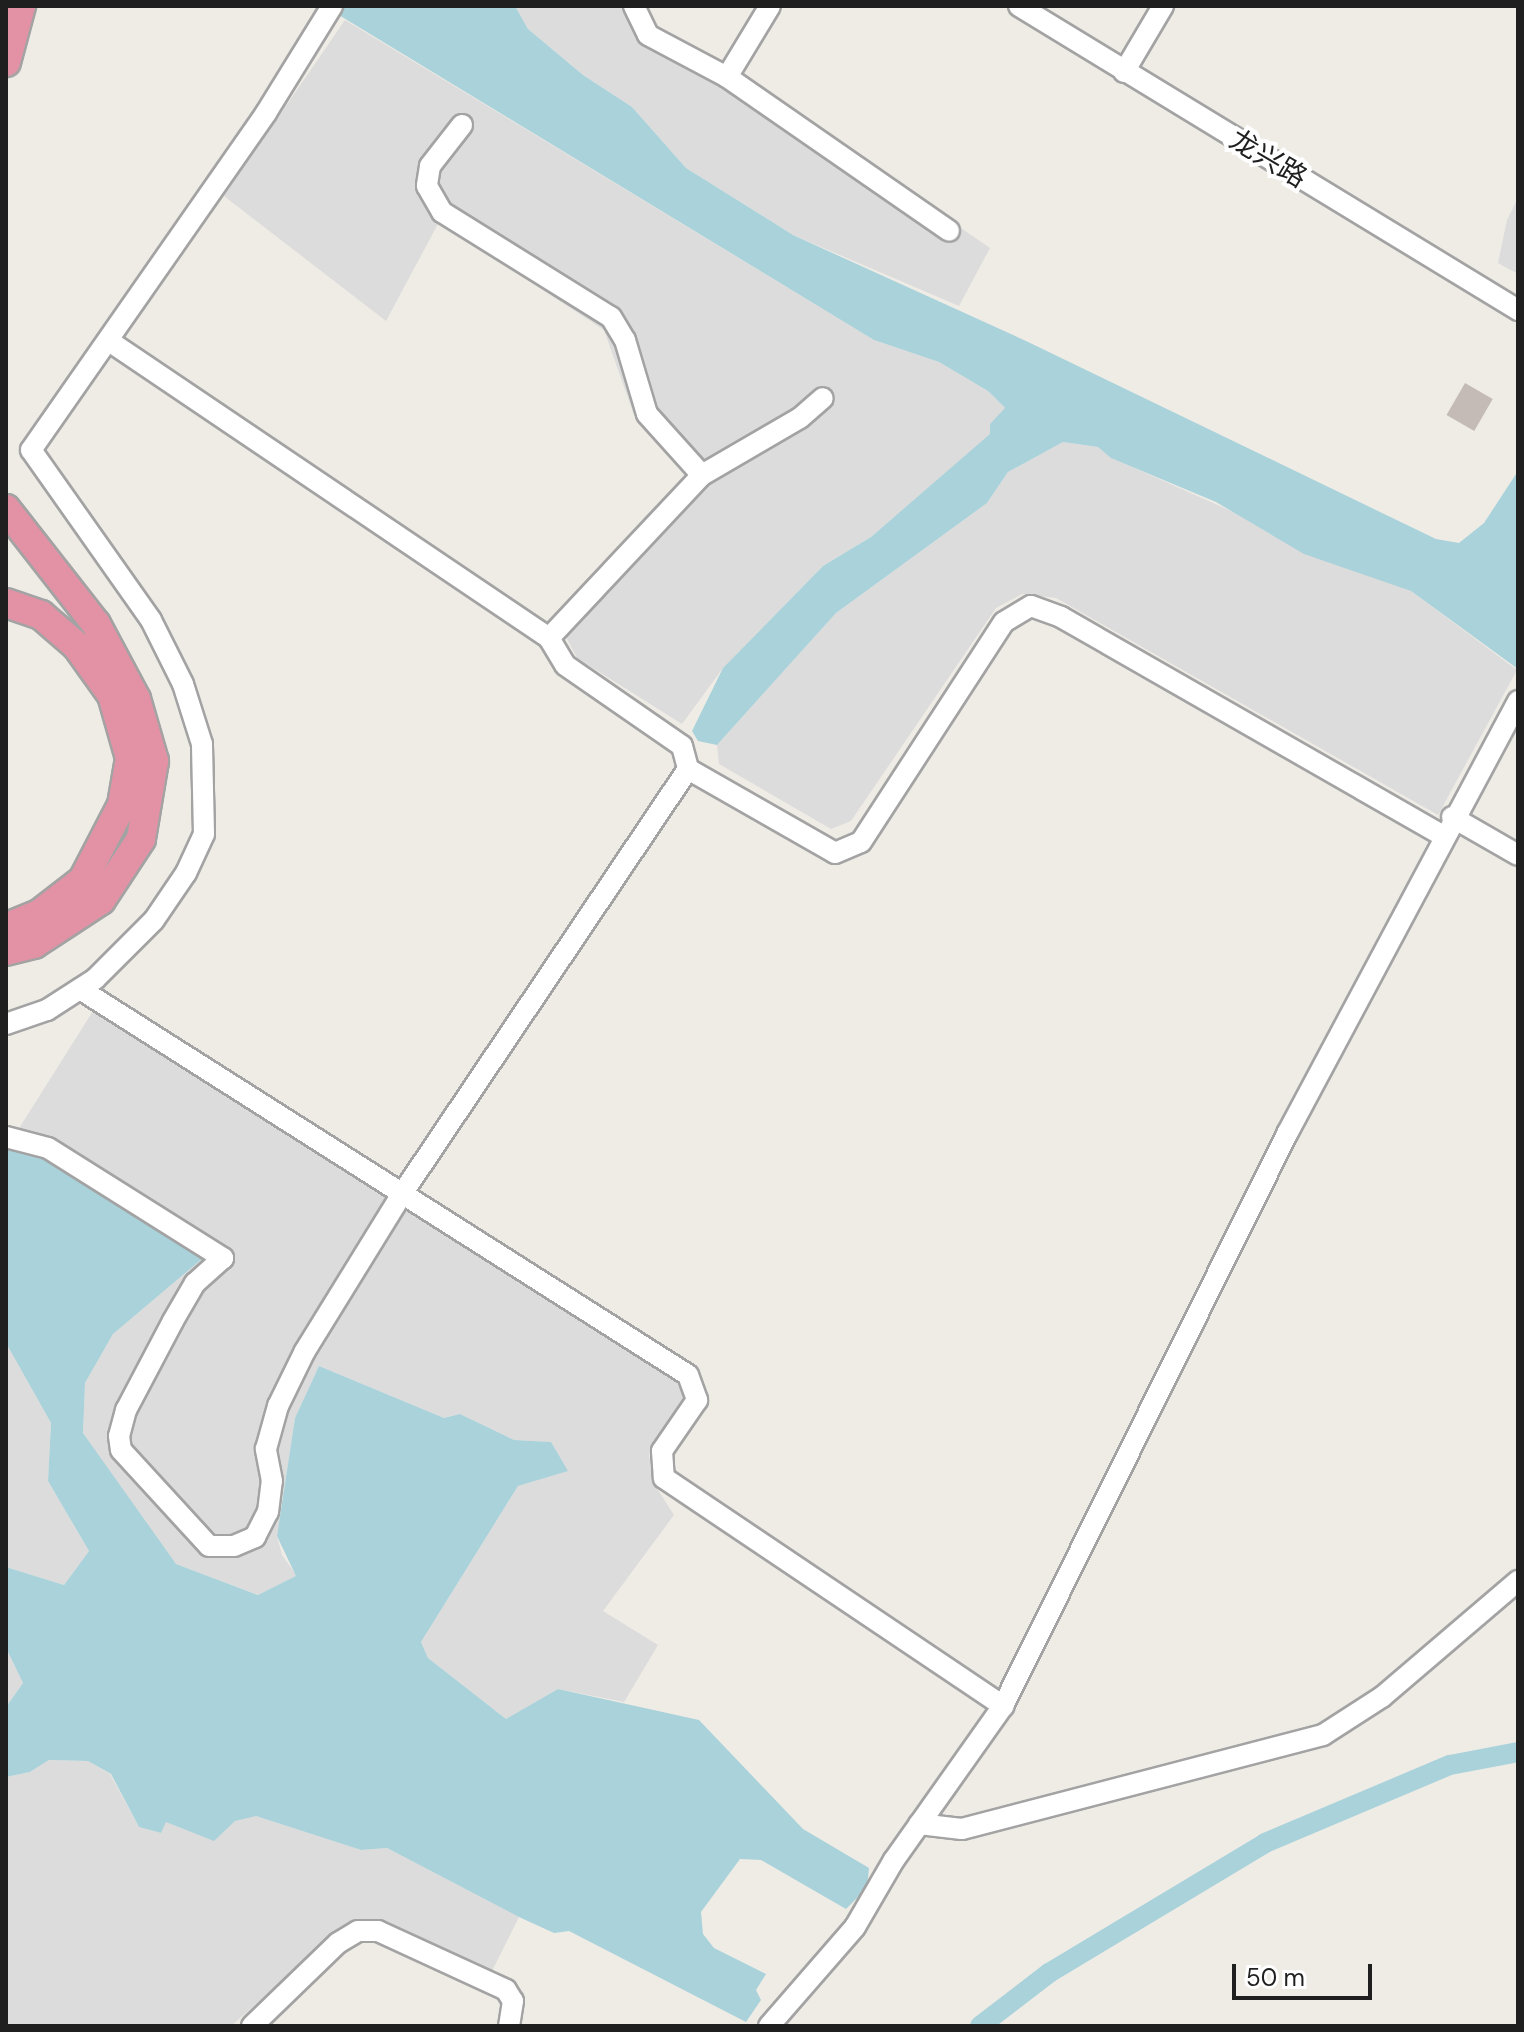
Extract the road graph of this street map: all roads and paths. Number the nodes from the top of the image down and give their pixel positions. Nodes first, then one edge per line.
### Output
1 (21, 6) edge
2 (634, 6) edge
3 (770, 6) edge
4 (1019, 6) edge
5 (1163, 6) edge
6 (329, 11) edge
7 (6, 62) edge
8 (1124, 72) junction
9 (727, 77) junction
10 (462, 125) dead end
11 (949, 231) dead end
12 (1518, 310) edge
13 (109, 341) junction
14 (823, 398) dead end
15 (702, 475) junction
16 (6, 509) edge
17 (6, 603) edge
18 (549, 638) junction
19 (1518, 701) edge
20 (688, 769) junction
21 (1447, 826) junction
22 (1518, 855) edge
23 (6, 927) edge
24 (6, 951) edge
25 (80, 989) junction
26 (6, 1024) edge
27 (6, 1137) edge
28 (402, 1194) junction
29 (1518, 1581) edge
30 (1003, 1706) junction
31 (919, 1824) junction
32 (252, 2026) edge
33 (509, 2026) edge
34 (769, 2026) edge

1 - 7 highway
2 - 9 street
3 - 9 street
4 - 8 street, 龙兴路
5 - 8 street
6 - 13 street
8 - 12 street, 龙兴路
9 - 11 street
10 - 15 street
13 - 18 street
13 - 25 street
14 - 15 street
15 - 18 street
16 - 24 highway
17 - 23 highway
18 - 20 street
19 - 21 street
20 - 21 street
20 - 28 street
21 - 22 street
21 - 30 street
25 - 26 street
25 - 28 street
27 - 28 street
28 - 30 street
29 - 31 street
30 - 31 street
31 - 34 street
32 - 33 street

